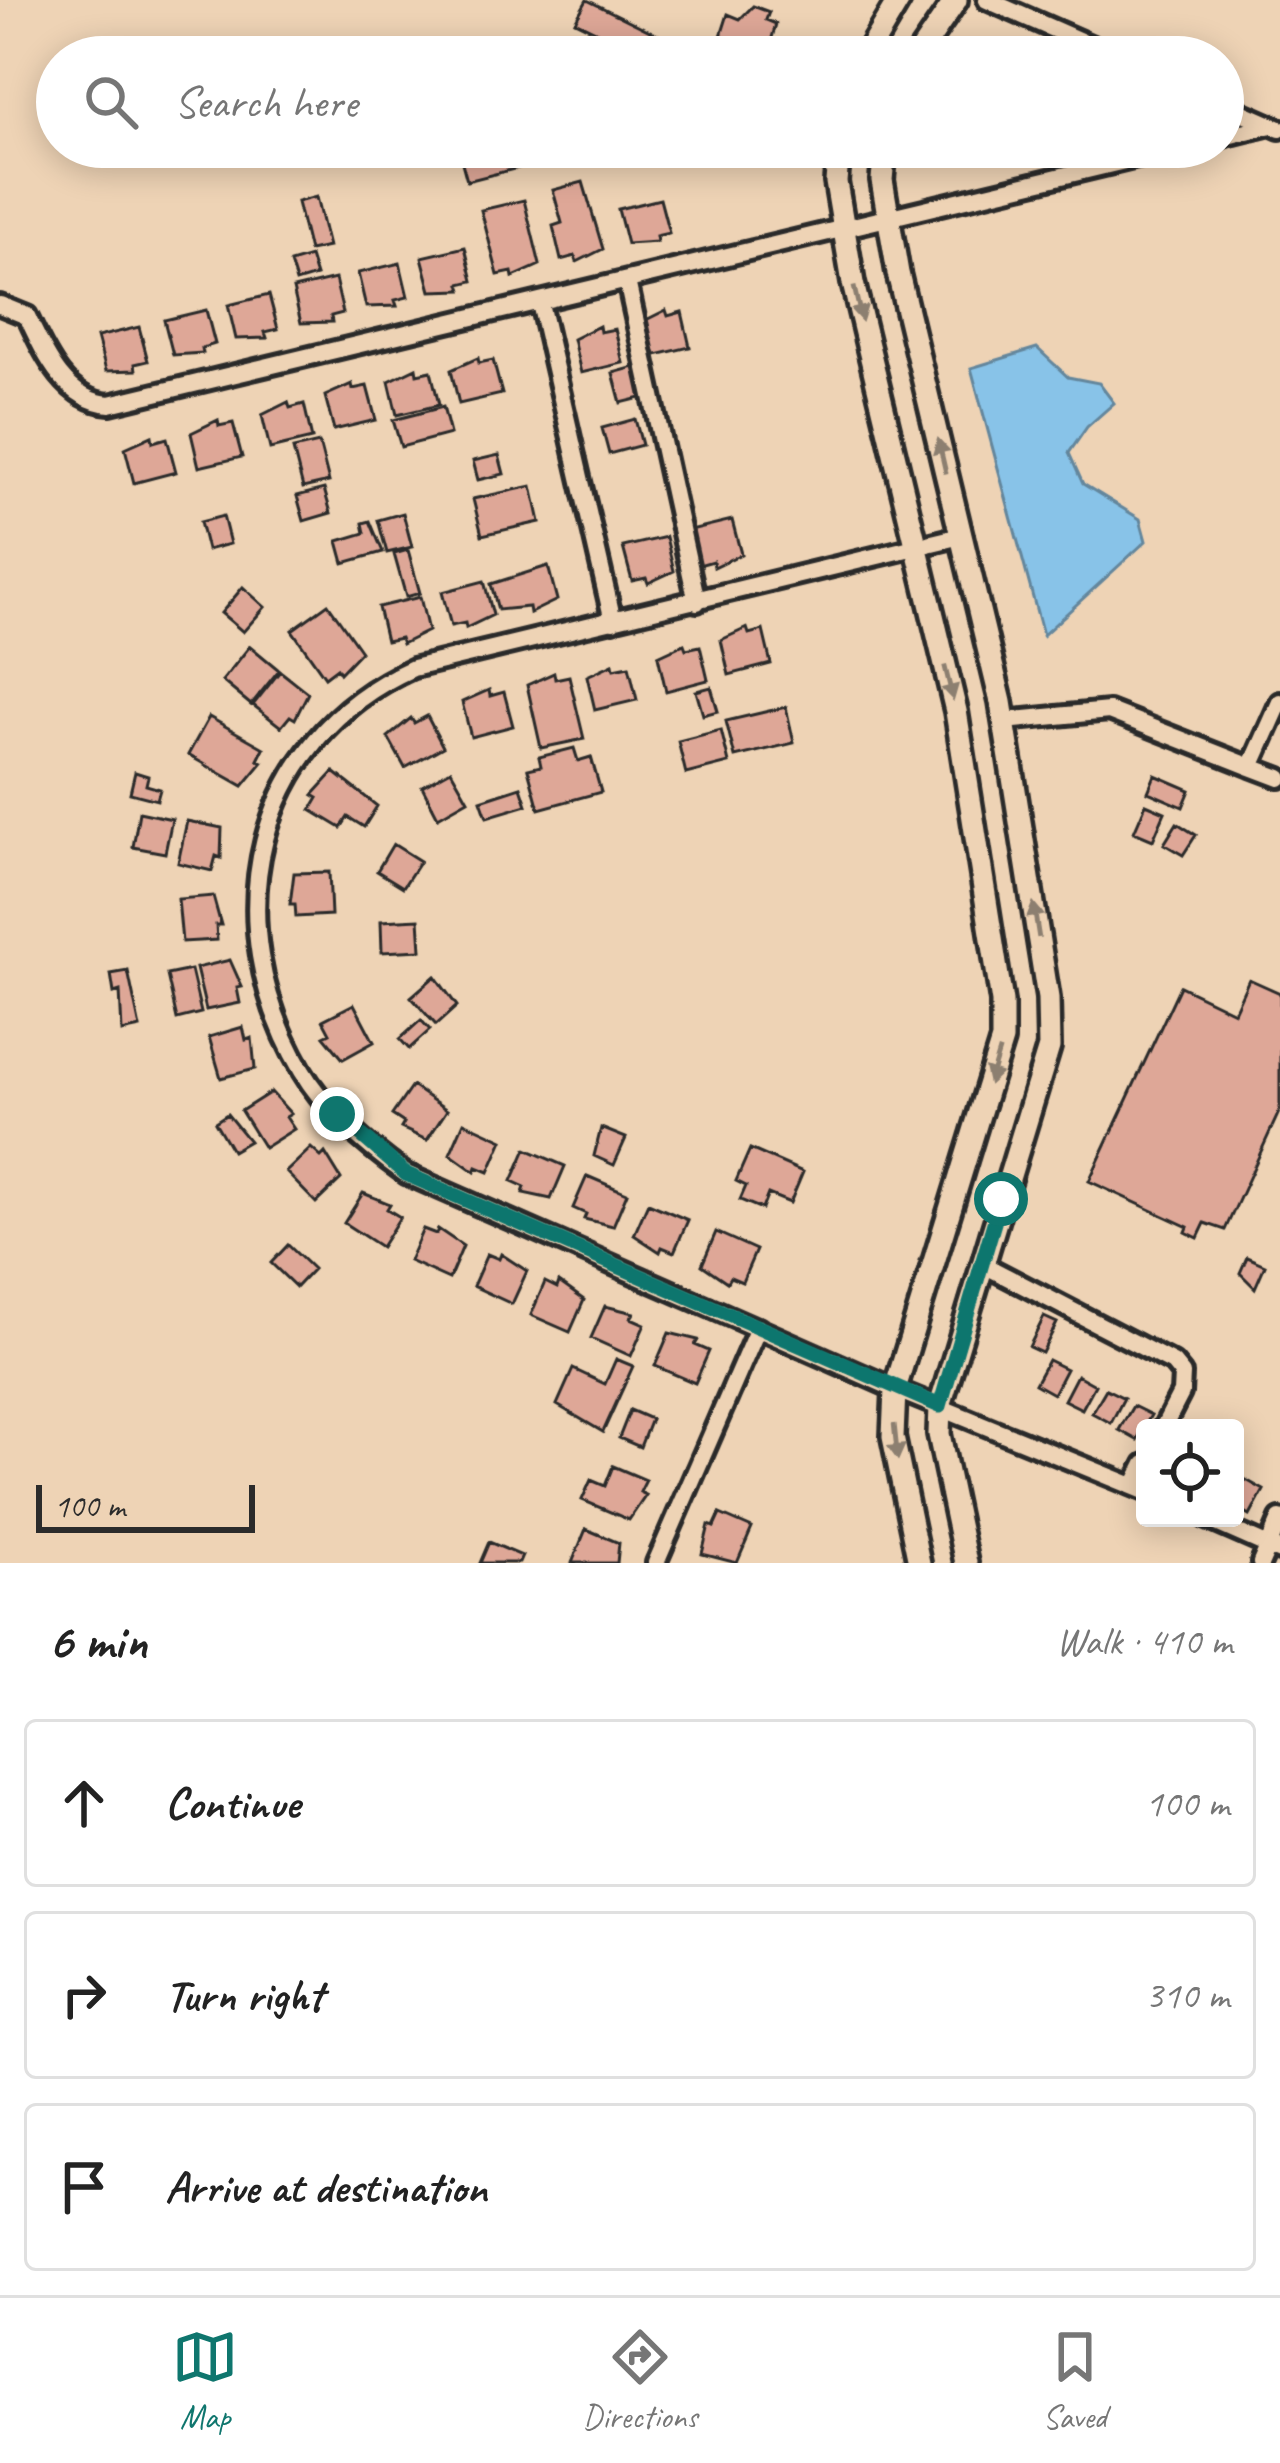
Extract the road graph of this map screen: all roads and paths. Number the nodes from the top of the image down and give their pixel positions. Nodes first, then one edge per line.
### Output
1 (899, 0) edge
2 (956, 0) edge
3 (987, 0) edge
4 (878, 36) edge
5 (931, 36) edge
6 (1069, 36) edge
7 (1244, 113) edge
8 (1276, 127) edge
9 (1244, 133) edge
10 (837, 168) edge
11 (883, 168) edge
12 (1097, 168) edge
13 (889, 219) junction
14 (844, 231) junction
15 (627, 281) junction
16 (540, 303) junction
17 (0, 305) edge
18 (961, 536) junction
19 (917, 549) junction
20 (698, 602) junction
21 (614, 621) junction
22 (1280, 702) edge
23 (1004, 721) junction
24 (1251, 767) junction
25 (1280, 778) edge
26 (982, 1264) junction
27 (758, 1328) junction
28 (895, 1389) junction
29 (940, 1406) junction
30 (1168, 1419) edge
31 (1136, 1488) edge
32 (1280, 1519) edge
33 (1221, 1527) edge
34 (1270, 1554) edge
35 (656, 1563) edge
36 (919, 1563) edge
37 (966, 1563) edge

1 - 4 street
2 - 5 street
3 - 6 street
7 - 8 street
8 - 9 street
10 - 14 street
11 - 13 street
12 - 13 street
13 - 14 street
18 -> 13 street
14 - 15 street
14 -> 19 street
15 - 16 street
15 - 20 street
16 - 17 street
16 - 21 street
18 - 19 street
18 - 23 street
19 - 20 street
19 -> 28 street
20 - 21 street
21 - 27 street
22 - 24 street
23 - 24 street
26 -> 23 street
24 - 25 street
26 - 29 street
26 - 30 street
27 - 28 street
27 - 35 street
28 - 29 street
28 -> 36 street
29 - 31 street
29 - 37 street
32 - 34 street
33 - 34 street

